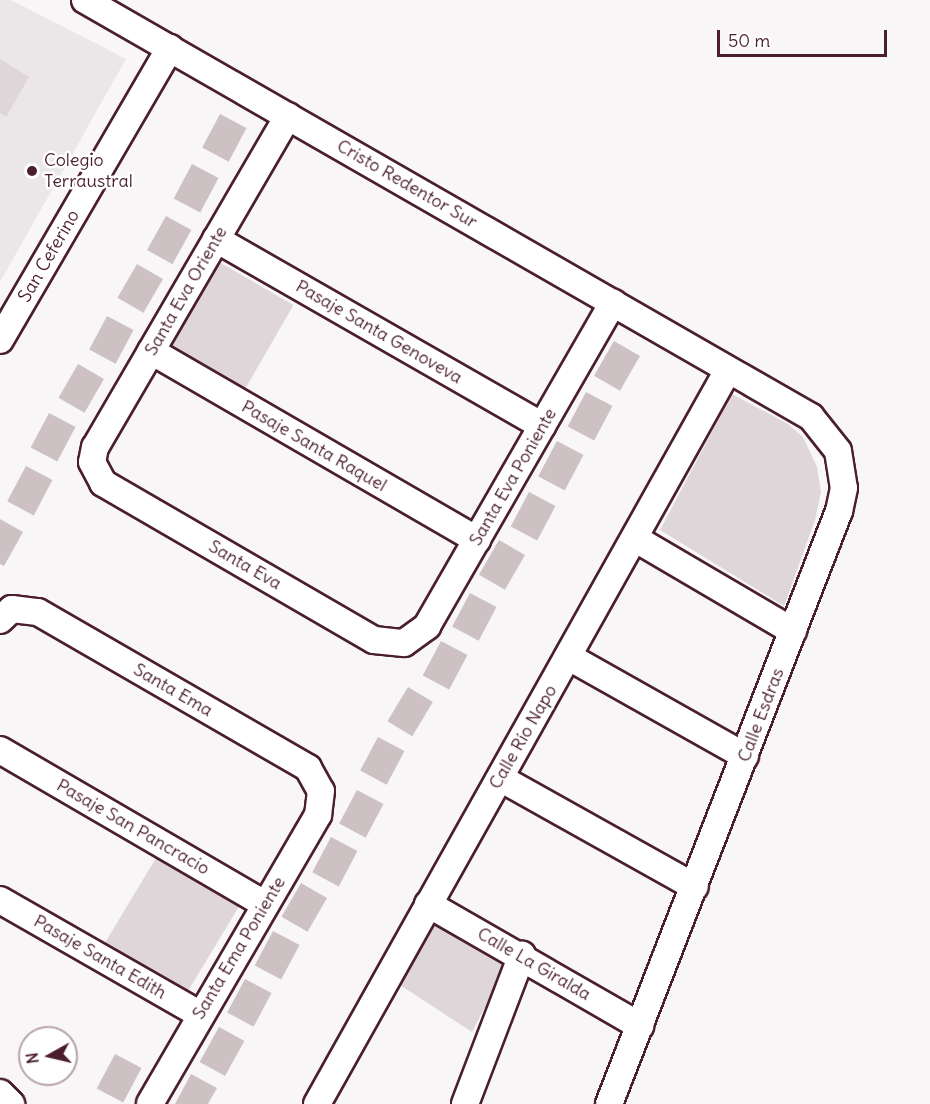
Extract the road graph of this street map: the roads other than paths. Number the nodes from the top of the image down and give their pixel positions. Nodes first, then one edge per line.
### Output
1 (85, 0) edge
2 (170, 48) junction
3 (288, 116) junction
4 (216, 239) junction
5 (613, 303) junction
6 (0, 340) edge
7 (151, 351) junction
8 (728, 370) junction
9 (542, 426) junction
10 (94, 469) joint
11 (636, 539) junction
12 (477, 540) junction
13 (6, 615) edge
14 (793, 631) junction
15 (404, 643) joint
16 (569, 657) junction
17 (0, 750) edge
18 (745, 756) junction
19 (500, 778) junction
20 (321, 791) joint
21 (695, 887) junction
22 (0, 900) edge
23 (265, 904) junction
24 (428, 904) junction
25 (522, 955) junction
26 (199, 1014) junction
27 (640, 1026) junction
28 (0, 1093) edge
29 (11, 1104) edge
30 (150, 1104) edge
31 (316, 1104) edge
32 (465, 1104) edge
33 (609, 1104) edge

1 - 2 street, Cristo Redentor Sur
2 - 3 street, Cristo Redentor Sur
2 - 6 street, San Ceferino
3 - 4 street, Santa Eva Oriente
3 - 5 street, Cristo Redentor Sur
4 - 7 street, Santa Eva Oriente
4 - 9 street, Pasaje Santa Genoveva
5 - 8 street, Cristo Redentor Sur
5 - 9 street, Santa Eva Poniente
7 - 10 street, Santa Eva Oriente
7 - 12 street, Pasaje Santa Raquel
8 - 11 street, Calle Río Napo
8 - 14 street, Calle Esdras
9 - 12 street, Santa Eva Poniente
10 - 15 street, Santa Eva
11 - 14 street
11 - 16 street, Calle Río Napo
12 - 15 street, Santa Eva Poniente
13 - 20 street, Santa Ema
14 - 18 street, Calle Esdras
16 - 18 street
16 - 19 street, Calle Río Napo
17 - 23 street, Pasaje San Pancracio
18 - 21 street, Calle Esdras
19 - 21 street
19 - 24 street, Calle Río Napo
20 - 23 street, Santa Ema Poniente
21 - 27 street, Calle Esdras
22 - 26 street, Pasaje Santa Edith
23 - 26 street, Santa Ema Poniente
24 - 25 street, Calle La Giralda
24 - 31 street, Calle Río Napo
25 - 27 street, Calle La Giralda
25 - 32 street
26 - 30 street, Santa Ema Poniente
27 - 33 street, Calle Esdras
28 - 29 street

